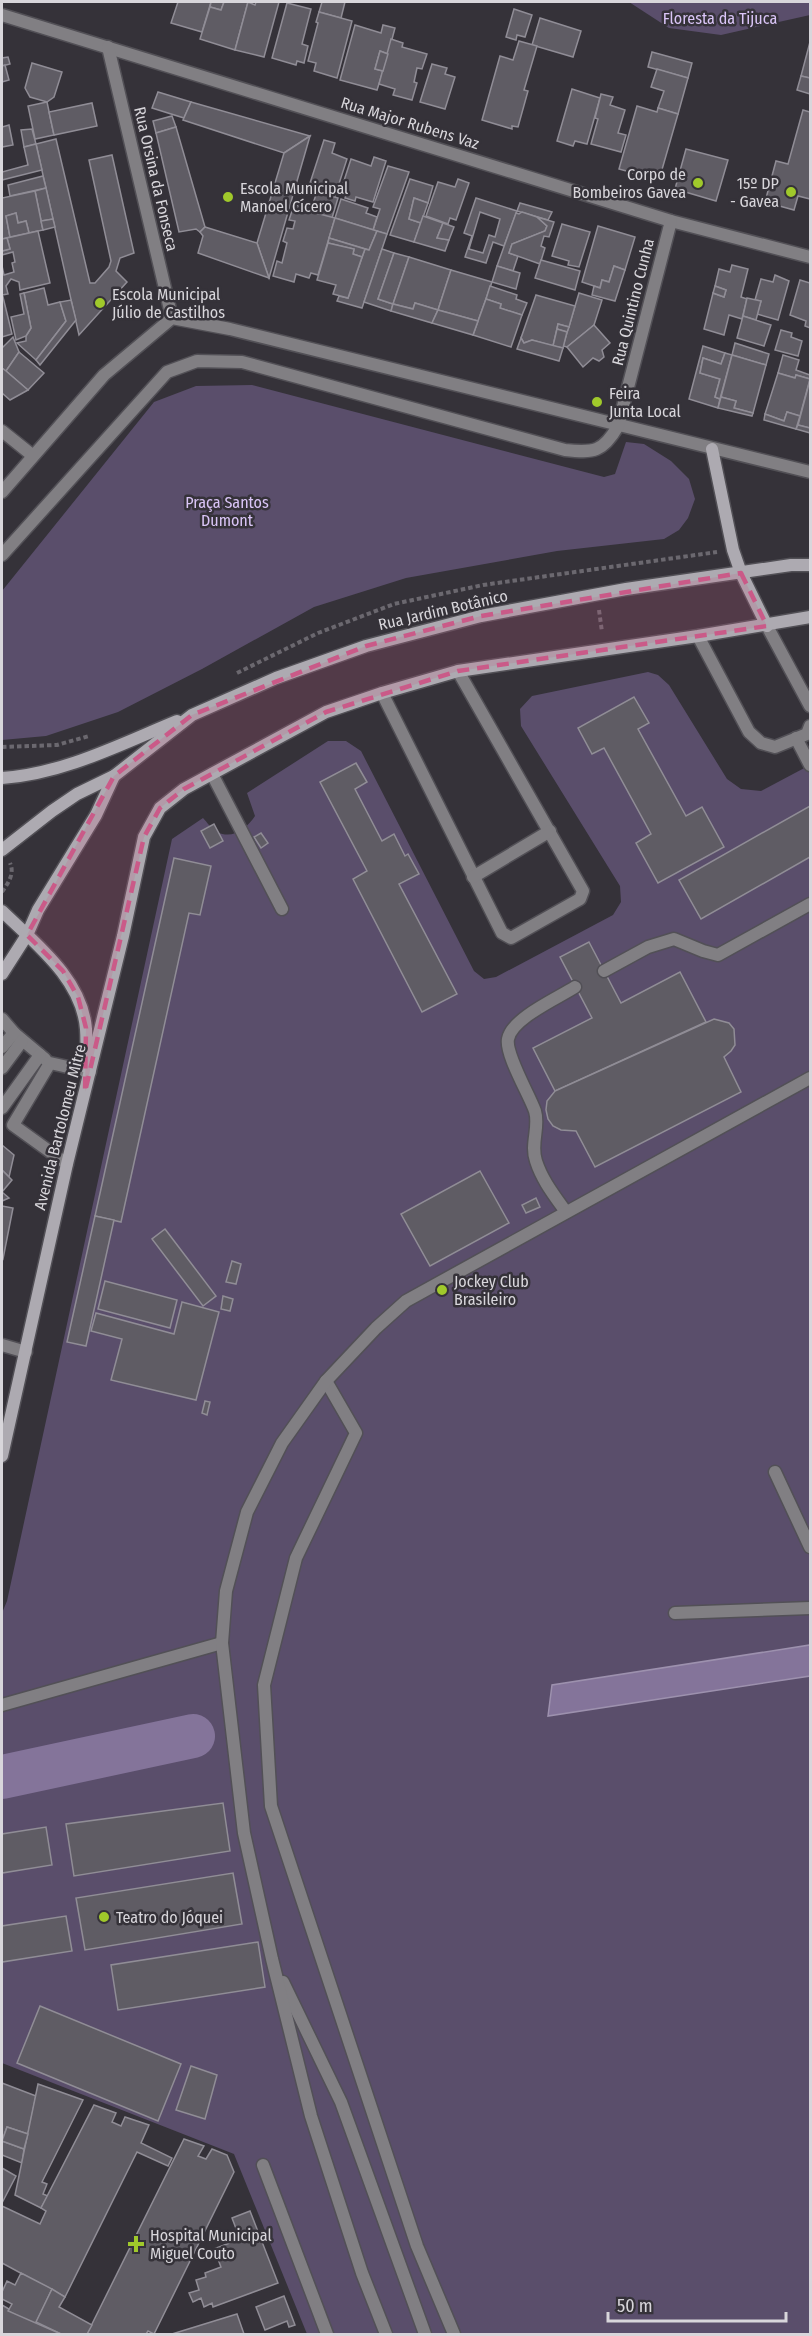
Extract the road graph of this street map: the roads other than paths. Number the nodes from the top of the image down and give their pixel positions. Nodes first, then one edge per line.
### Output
1 (2, 15) edge
2 (108, 47) junction
3 (670, 221) junction
4 (810, 257) edge
5 (172, 318) junction
6 (618, 426) junction
7 (2, 431) edge
8 (712, 449) junction
9 (32, 455) junction
10 (810, 472) edge
11 (2, 492) edge
12 (2, 555) edge
13 (810, 565) edge
14 (741, 573) junction
15 (810, 618) edge
16 (767, 626) junction
17 (698, 636) junction
18 (458, 671) junction
19 (382, 693) junction
20 (810, 706) edge
21 (192, 715) junction
22 (810, 726) edge
23 (796, 738) junction
24 (810, 765) edge
25 (212, 774) junction
26 (114, 776) junction
27 (2, 778) edge
28 (550, 831) junction
29 (2, 850) edge
30 (473, 877) junction
31 (810, 904) edge
32 (282, 909) dead end
33 (2, 911) edge
34 (27, 935) junction
35 (604, 971) dead end
36 (2, 974) edge
37 (575, 987) dead end
38 (2, 1019) edge
39 (18, 1037) junction
40 (2, 1047) edge
41 (45, 1059) junction
42 (2, 1068) edge
43 (88, 1072) junction
44 (810, 1078) edge
45 (2, 1108) edge
46 (2, 1115) edge
47 (13, 1125) junction
48 (67, 1164) junction
49 (566, 1212) junction
50 (2, 1345) edge
51 (26, 1352) junction
52 (326, 1381) junction
53 (3, 1440) edge
54 (2, 1456) edge
55 (775, 1472) dead end
56 (810, 1547) edge
57 (810, 1608) edge
58 (675, 1613) dead end
59 (222, 1643) junction
60 (2, 1704) edge
61 (272, 1959) junction
62 (263, 2165) dead end
63 (327, 2334) edge
64 (386, 2334) edge
65 (426, 2334) edge
66 (454, 2334) edge

1 - 2 street, Rua Major Rubens Vaz
2 - 3 street, Rua Major Rubens Vaz
2 - 5 street, Rua Orsina da Fonseca
3 - 4 street, Rua Major Rubens Vaz
3 - 6 street, Rua Quintino Cunha
5 - 6 street
5 - 9 street
6 - 8 street
6 - 12 street
7 - 9 street
8 - 10 street
8 - 14 main road
9 - 11 street
13 - 14 main road, Rua Jardim Botânico
14 - 16 main road
14 - 21 main road, Rua Jardim Botânico
15 - 16 main road
16 - 17 main road
16 - 20 street
17 - 18 main road
17 - 23 street
18 - 19 main road
18 - 28 street
19 - 25 main road
19 - 30 street
21 - 26 main road, Rua Jardim Botânico
21 - 27 main road
22 - 23 street
23 - 24 street
25 - 32 street
25 - 43 main road, Avenida Bartolomeu Mitre
26 - 29 main road, Rua Jardim Botânico
26 - 34 main road
28 - 30 street
28 - 30 street
31 - 35 street
33 - 34 main road
34 - 36 main road
34 - 43 main road
37 - 49 street
38 - 39 street
39 - 40 street
39 - 41 street
39 - 42 street
41 - 43 street
41 - 45 street
41 - 47 street
43 - 48 main road, Avenida Bartolomeu Mitre
44 - 49 street
46 - 47 street
47 - 48 street
48 - 51 main road, Avenida Bartolomeu Mitre
49 - 52 street
50 - 51 street
51 - 53 main road, Avenida Bartolomeu Mitre
52 - 59 street
52 - 66 street
53 - 54 main road, Avenida Bartolomeu Mitre
55 - 56 street
57 - 58 street
59 - 60 street
59 - 61 street
61 - 64 street
61 - 65 street
62 - 63 street

